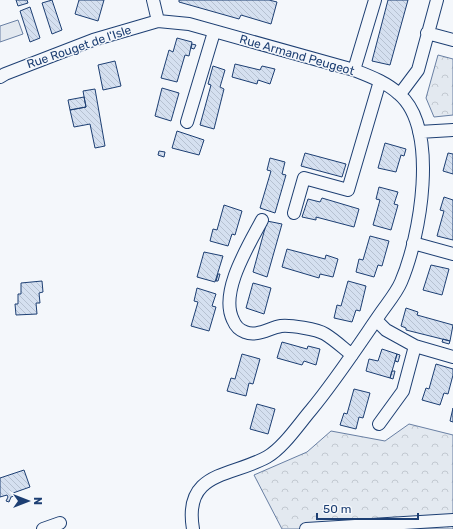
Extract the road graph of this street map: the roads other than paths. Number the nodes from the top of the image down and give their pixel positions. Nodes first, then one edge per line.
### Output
1 (153, 0) edge
2 (375, 0) edge
3 (437, 0) edge
4 (158, 21) junction
5 (214, 32) junction
6 (427, 33) junction
7 (453, 40) edge
8 (354, 70) junction
9 (0, 77) edge
10 (380, 81) junction
11 (400, 94) junction
12 (187, 122) dead end
13 (453, 130) edge
14 (419, 132) junction
15 (294, 212) dead end
16 (262, 220) dead end
17 (413, 243) junction
18 (453, 254) edge
19 (376, 320) junction
20 (415, 346) junction
21 (352, 355) junction
22 (453, 357) edge
23 (378, 424) dead end
24 (453, 520) edge
25 (60, 523) dead end
26 (43, 529) edge
27 (193, 529) edge
28 (306, 529) edge

1 - 4 street
2 - 8 street
3 - 6 street
4 - 5 street, Rue Armand Peugeot
4 - 9 street, Rue Rouget de l'Isle
5 - 8 street, Rue Armand Peugeot
5 - 12 street
6 - 7 street
6 - 11 street
8 - 10 street, Rue Armand Peugeot
10 - 11 street, Rue Armand Peugeot
10 - 15 street
11 - 14 street, Rue Armand Peugeot
13 - 14 street
14 - 17 street, Rue Armand Peugeot
16 - 21 street
17 - 18 street
17 - 19 street, Rue Armand Peugeot
19 - 20 street
19 - 21 street, Rue Armand Peugeot
20 - 22 street
20 - 23 street
21 - 27 street, Rue Armand Peugeot
24 - 28 street
25 - 26 street

